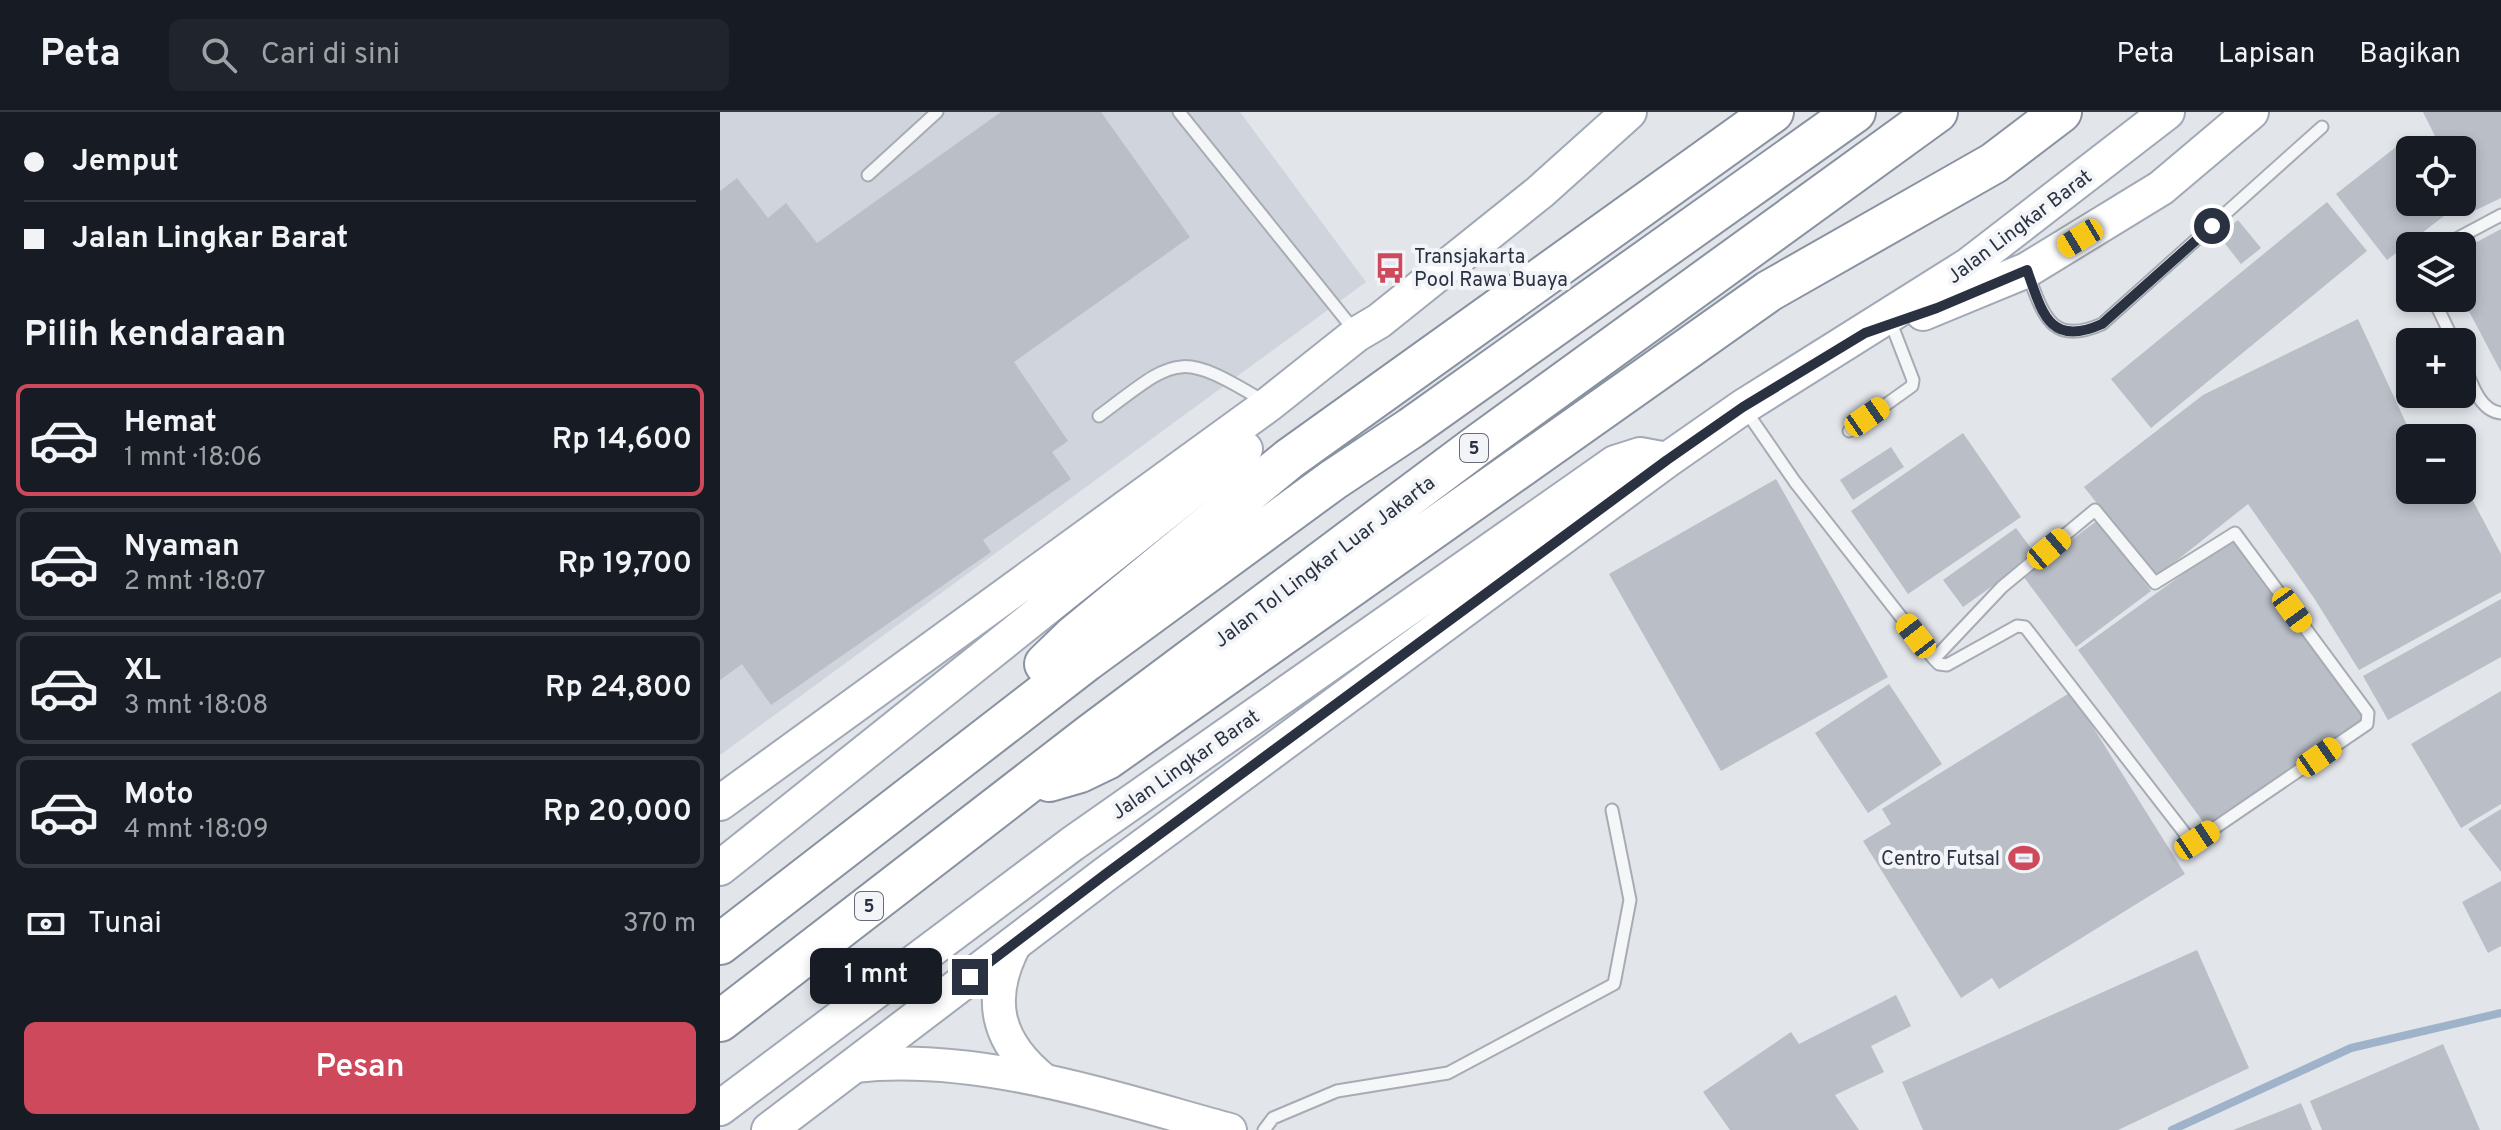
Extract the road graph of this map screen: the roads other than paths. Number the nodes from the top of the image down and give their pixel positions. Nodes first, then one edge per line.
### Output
1 (937, 112) edge
2 (1179, 112) edge
3 (1629, 112) edge
4 (1773, 112) edge
5 (1855, 112) edge
6 (1937, 112) edge
7 (2061, 112) edge
8 (2167, 112) edge
9 (2251, 112) edge
10 (2322, 127) dead end
11 (868, 175) dead end
12 (2501, 215) edge
13 (2469, 232) edge
14 (2027, 270) junction
15 (1878, 328) junction
16 (1365, 330) junction
17 (2476, 390) edge
18 (1269, 404) junction
19 (1743, 407) junction
20 (2501, 413) edge
21 (1099, 416) dead end
22 (1849, 431) dead end
23 (1657, 458) junction
24 (1934, 659) junction
25 (1038, 699) junction
26 (1017, 791) junction
27 (720, 803) edge
28 (1612, 810) dead end
29 (720, 868) edge
30 (1016, 942) junction
31 (720, 944) edge
32 (720, 1021) edge
33 (854, 1066) junction
34 (1045, 1081) junction
35 (720, 1108) edge
36 (769, 1130) edge
37 (1230, 1130) edge
38 (1264, 1130) edge

1 - 11 lane
2 - 16 lane
3 - 16 main road
4 - 25 highway
5 - 25 highway
6 - 26 highway, Jalan Tol Lingkar Luar Jakarta / 5
7 - 26 highway
8 - 15 main road, Jalan Lingkar Barat
9 - 14 main road, Jalan Lingkar Barat
10 - 14 lane
12 - 13 lane
14 - 15 main road, Jalan Lingkar Barat
15 - 19 main road, Jalan Lingkar Barat
15 - 22 lane
16 - 18 main road
16 - 29 main road
17 - 20 lane
18 - 21 lane
18 - 27 main road
19 - 23 main road, Jalan Lingkar Barat
19 - 24 lane
23 - 30 main road, Jalan Lingkar Barat
23 - 35 main road, Jalan Lingkar Barat
24 - 24 lane
25 - 31 highway
26 - 32 highway, Jalan Tol Lingkar Luar Jakarta / 5
28 - 38 lane
30 - 33 main road, Jalan Lingkar Barat
30 - 34 street
33 - 34 street
33 - 36 main road, Jalan Lingkar Barat
34 - 37 street

